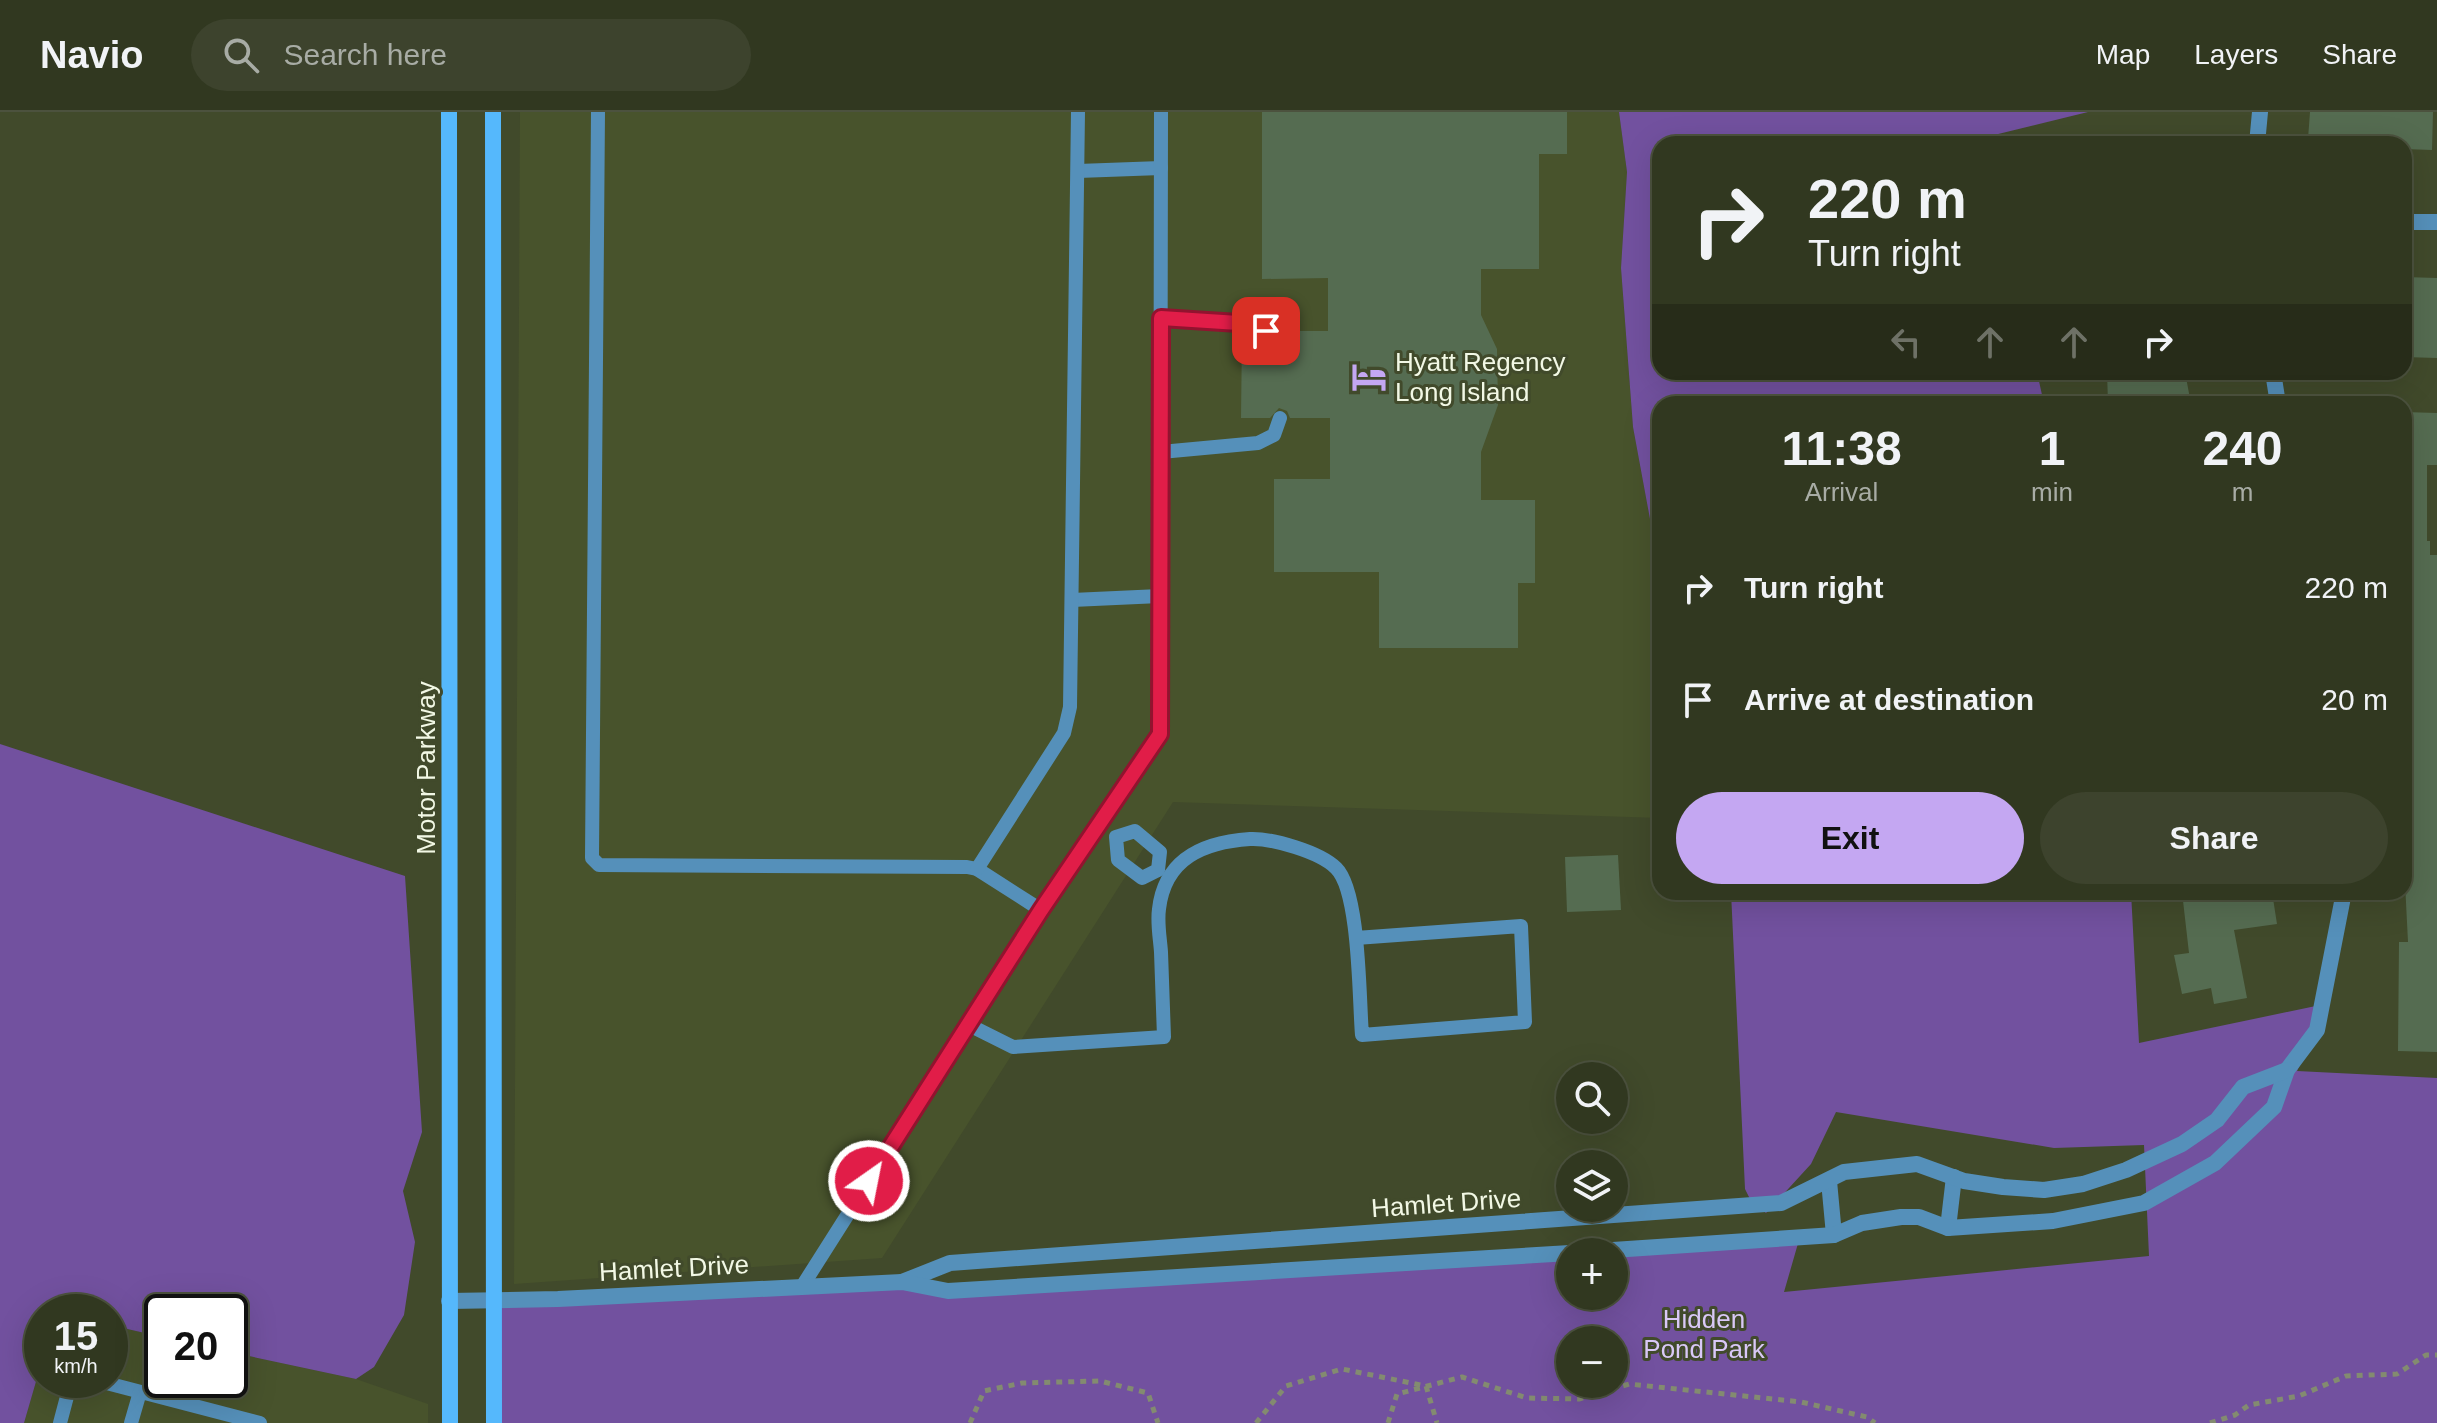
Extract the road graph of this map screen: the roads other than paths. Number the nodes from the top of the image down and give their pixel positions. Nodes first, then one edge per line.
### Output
1 (449, 112) edge
2 (493, 112) edge
3 (598, 112) edge
4 (1078, 112) edge
5 (1161, 112) edge
6 (2260, 112) edge
7 (2258, 136) edge
8 (1161, 168) junction
9 (1078, 171) junction
10 (2412, 222) edge
11 (2437, 222) edge
12 (1161, 318) junction
13 (1266, 331) dead end
14 (1280, 418) dead end
15 (1161, 452) junction
16 (1160, 596) junction
17 (1072, 600) junction
18 (1101, 822) junction
19 (1116, 837) junction
20 (977, 869) junction
21 (1163, 873) junction
22 (2342, 900) edge
23 (1041, 910) junction
24 (1356, 938) junction
25 (969, 1025) junction
26 (2287, 1070) junction
27 (1954, 1177) junction
28 (1829, 1181) junction
29 (1948, 1228) junction
30 (1834, 1235) junction
31 (1628, 1249) edge
32 (1556, 1254) edge
33 (902, 1282) junction
34 (803, 1285) junction
35 (449, 1301) junction
36 (494, 1301) junction
37 (128, 1389) edge
38 (140, 1392) junction
39 (67, 1398) edge
40 (204, 1416) edge
41 (60, 1423) edge
42 (131, 1423) edge
43 (260, 1423) edge
44 (450, 1423) edge
45 (494, 1423) edge

1 - 35 main road, Motor Parkway
2 - 36 main road
3 - 20 lane
4 - 9 lane
5 - 8 lane
6 - 7 street
8 - 9 lane
8 - 12 lane
9 - 17 lane
10 - 11 street
12 - 13 lane
12 - 15 lane
14 - 15 lane
15 - 16 lane
16 - 17 lane
16 - 18 lane
17 - 20 lane
18 - 19 lane
18 - 23 lane
19 - 21 lane
19 - 21 lane
20 - 23 lane
21 - 24 lane
21 - 25 lane
22 - 26 street
23 - 25 lane
24 - 24 lane
25 - 34 lane
26 - 27 street, Hamlet Drive
26 - 29 street
27 - 28 street, Hamlet Drive
27 - 29 street
28 - 30 street
28 - 33 street, Hamlet Drive
29 - 30 street
30 - 31 street
32 - 33 street, Hamlet Drive
33 - 34 street, Hamlet Drive
34 - 36 street, Hamlet Drive
35 - 36 street, Hamlet Drive
35 - 44 main road, Motor Parkway
36 - 45 main road
37 - 38 lane
38 - 40 lane
38 - 42 lane
39 - 41 lane
40 - 43 lane

